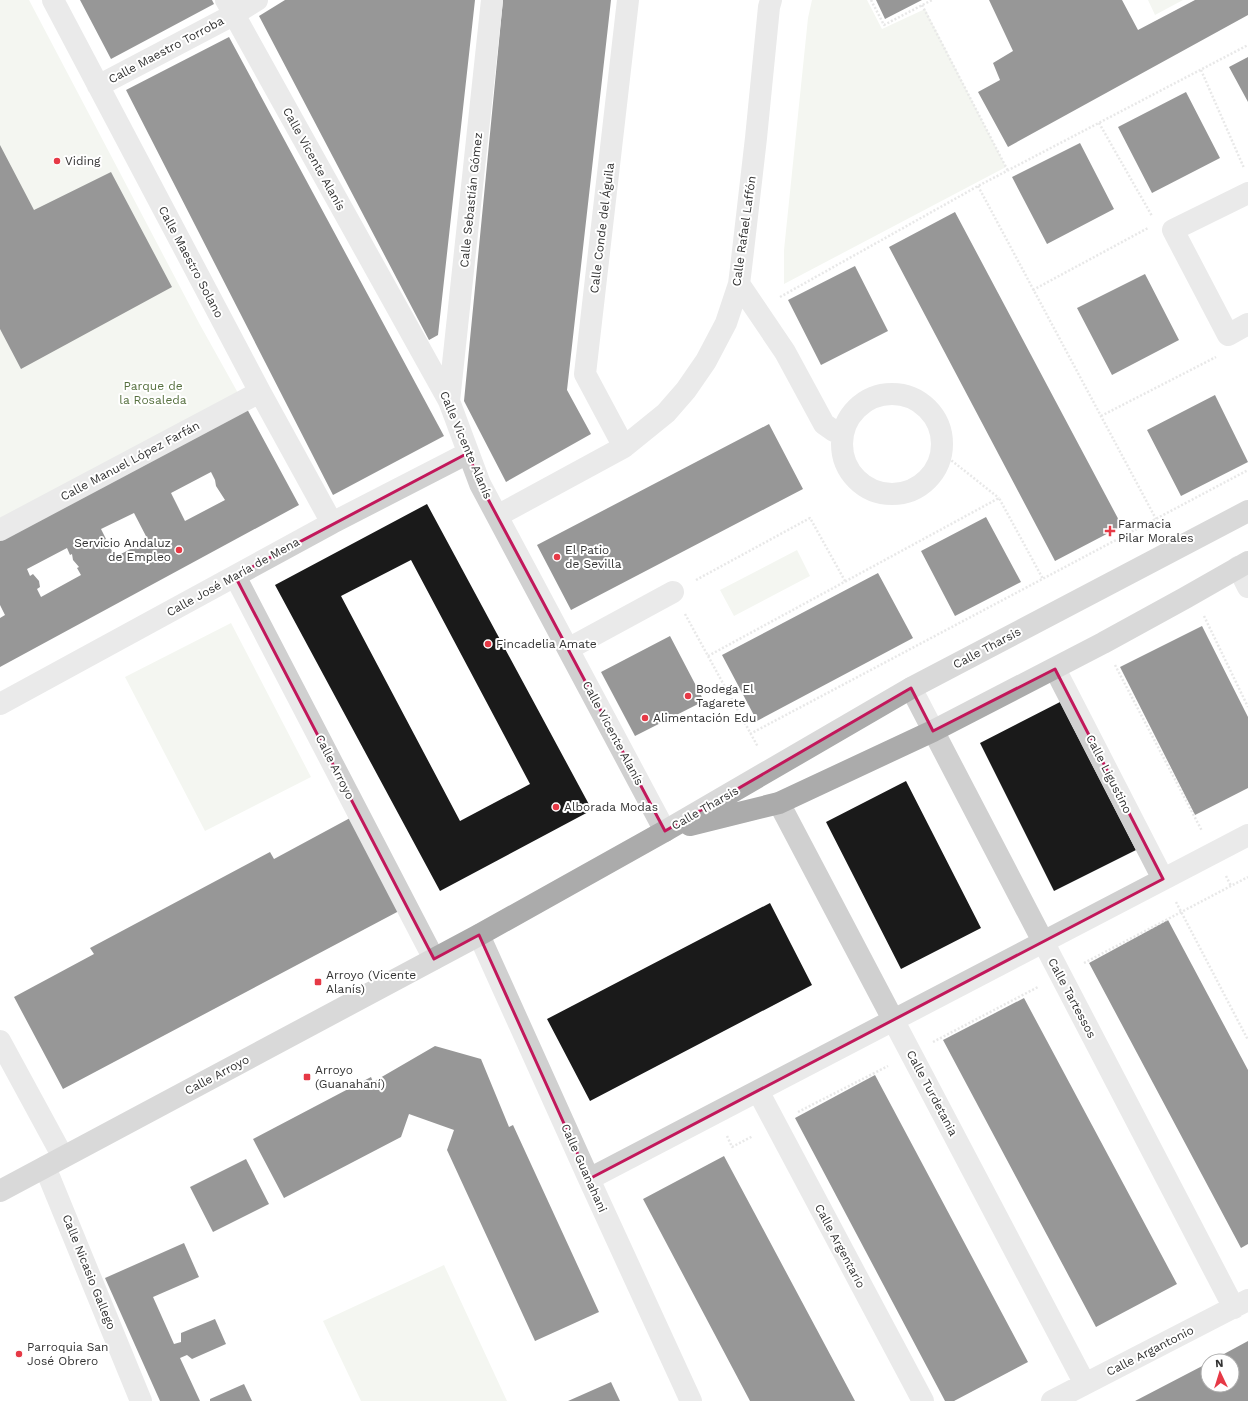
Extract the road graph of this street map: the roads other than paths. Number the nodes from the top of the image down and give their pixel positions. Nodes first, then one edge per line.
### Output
1 (53, 0) edge
2 (257, 0) edge
3 (492, 0) edge
4 (628, 0) edge
5 (771, 0) edge
6 (230, 7) edge
7 (98, 86) junction
8 (1248, 193) edge
9 (739, 284) junction
10 (1248, 324) edge
11 (260, 392) junction
12 (449, 401) junction
13 (843, 432) junction
14 (624, 447) junction
15 (468, 453) junction
16 (1248, 510) edge
17 (497, 516) junction
18 (332, 523) junction
19 (0, 530) edge
20 (1243, 565) edge
21 (235, 576) junction
22 (1248, 587) edge
23 (673, 592) road end
24 (568, 649) junction
25 (1055, 669) junction
26 (911, 688) junction
27 (0, 704) edge
28 (933, 731) junction
29 (779, 803) junction
30 (665, 831) junction
31 (1248, 835) edge
32 (1163, 879) junction
33 (479, 935) junction
34 (1043, 942) junction
35 (434, 958) junction
36 (893, 1020) junction
37 (0, 1041) edge
38 (758, 1091) junction
39 (54, 1162) junction
40 (589, 1179) junction
41 (0, 1191) edge
42 (1241, 1304) edge
43 (1085, 1384) junction
44 (141, 1401) edge
45 (691, 1401) edge
46 (923, 1401) edge
47 (1052, 1401) edge

1 - 7 street, Calle Maestro Solano
2 - 6 street, Calle Maestro Torroba
3 - 12 street, Calle Sebastián Gómez
4 - 14 street, Calle Conde del Águila
5 - 9 street, Calle Rafael Laffón
6 - 7 street, Calle Maestro Torroba
6 - 12 street, Calle Vicente Alanís
7 - 11 street, Calle Maestro Solano
8 - 10 street
9 - 13 street
9 - 14 street, Calle Rafael Laffón
11 - 18 street, Calle Maestro Solano
11 - 19 street, Calle Manuel López Farfán
12 - 15 street, Calle Vicente Alanís
13 - 13 street
14 - 17 street, Calle Rafael Laffón
15 - 17 street, Calle Vicente Alanís
15 - 18 street, Calle José María de Mena
16 - 26 main road, Calle Tharsis
17 - 24 street, Calle Vicente Alanís
18 - 21 street, Calle José María de Mena
20 - 22 street
20 - 25 main road, Calle Tharsis
21 - 27 street, Calle José María de Mena
21 - 35 street, Calle Arroyo
23 - 24 street
24 - 30 street, Calle Vicente Alanís
25 - 28 main road, Calle Tharsis
25 - 32 street, Calle Ligustino
26 - 28 street, Calle Tartessos
26 - 30 main road, Calle Tharsis
28 - 29 main road, Calle Tharsis
28 - 34 street, Calle Tartessos
29 - 30 main road, Calle Tharsis
29 - 36 street, Calle Turdetania
30 - 33 main road, Calle Arroyo
31 - 32 street
32 - 34 street
33 - 35 main road, Calle Arroyo
33 - 40 street, Calle Guanahani
34 - 36 street
34 - 42 street, Calle Tartessos
35 - 39 main road, Calle Arroyo
36 - 38 street
36 - 43 street, Calle Turdetania
37 - 39 street
38 - 40 street
38 - 46 street, Calle Argentario
39 - 41 main road, Calle Arroyo
39 - 44 street, Calle Nicasio Gallego
40 - 45 street, Calle Guanahani
42 - 43 street, Calle Argantonio
43 - 47 street, Calle Argantonio

